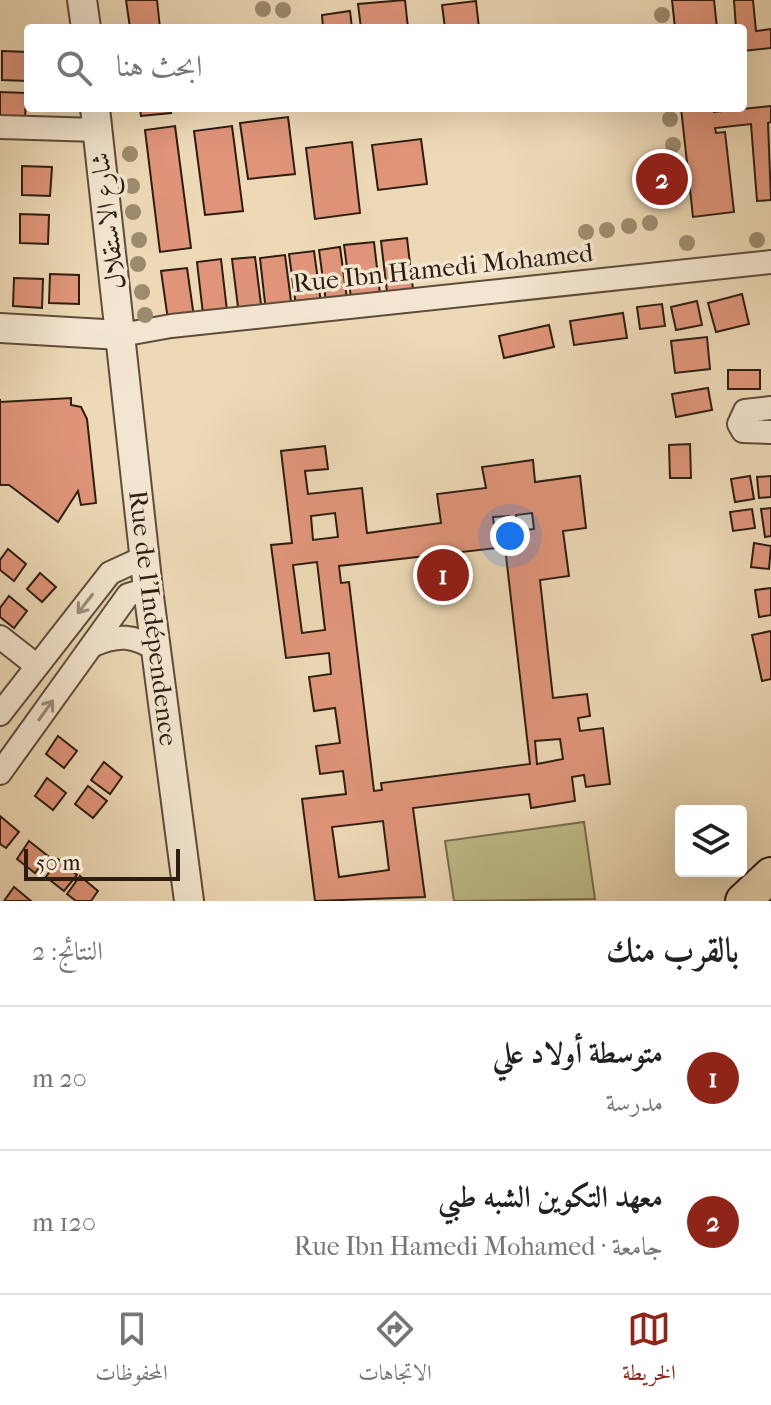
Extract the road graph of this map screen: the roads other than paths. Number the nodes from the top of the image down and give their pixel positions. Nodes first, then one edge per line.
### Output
1 (82, 0) edge
2 (85, 24) edge
3 (96, 119) edge
4 (0, 127) edge
5 (771, 262) edge
6 (0, 328) edge
7 (121, 335) junction
8 (771, 408) edge
9 (771, 432) edge
10 (145, 557) junction
11 (148, 589) junction
12 (0, 637) edge
13 (92, 645) junction
14 (157, 650) junction
15 (37, 666) junction
16 (0, 714) edge
17 (0, 773) edge
18 (771, 875) edge
19 (189, 901) edge
20 (743, 901) edge

1 - 2 street
3 - 4 street
3 - 7 street, شارع الاستقلال
5 - 7 street, Rue Ibn Hamedi Mohamed
6 - 7 street
7 - 10 street, Rue de l'Indépendence
8 - 9 street
10 - 11 street, Rue de l'Indépendence
10 -> 15 street
11 - 13 street
11 - 14 street, Rue de l'Indépendence
12 - 15 street
13 - 14 street
17 -> 13 street
14 - 19 street, Rue de l'Indépendence
15 - 16 street
18 - 20 main road

